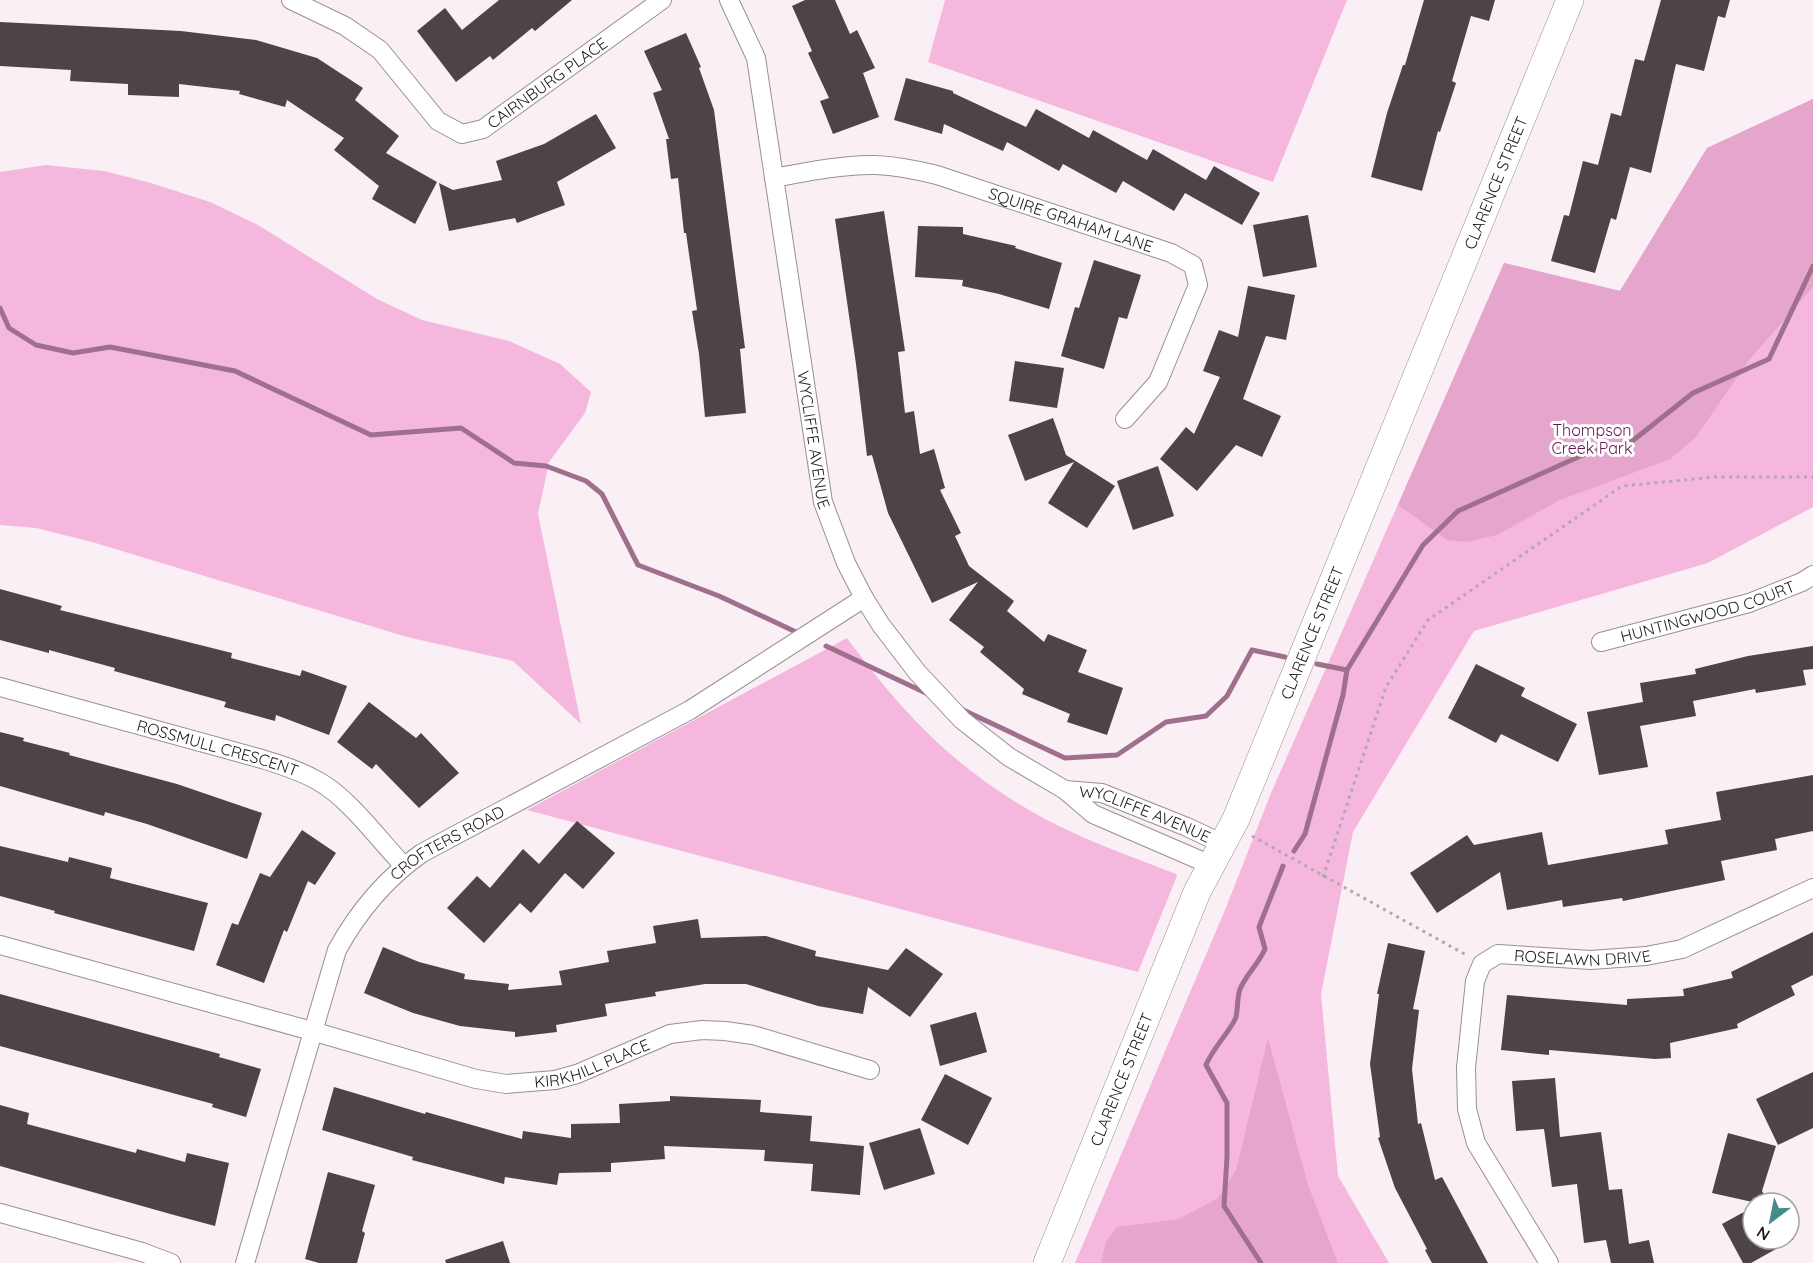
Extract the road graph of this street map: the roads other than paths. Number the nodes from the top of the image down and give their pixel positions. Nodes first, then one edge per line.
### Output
1 (291, 0) edge
2 (662, 0) edge
3 (729, 0) edge
4 (1570, 0) edge
5 (774, 178) junction
6 (1125, 419) dead end
7 (1813, 575) edge
8 (864, 598) junction
9 (1601, 642) dead end
10 (0, 687) edge
11 (1217, 854) junction
12 (404, 866) junction
13 (1813, 888) edge
14 (0, 945) edge
15 (312, 1031) junction
16 (870, 1070) dead end
17 (0, 1213) edge
18 (171, 1263) edge
19 (244, 1263) edge
20 (1047, 1263) edge
21 (1549, 1263) edge

1 - 2 street, CAIRNBURG PLACE
3 - 5 street, WYCLIFFE AVENUE
4 - 11 street, CLARENCE STREET
5 - 6 street, SQUIRE GRAHAM LANE
5 - 8 street, WYCLIFFE AVENUE
7 - 9 street, HUNTINGWOOD COURT
8 - 11 street, WYCLIFFE AVENUE
8 - 12 street, CROFTERS ROAD
10 - 12 street, ROSSMULL CRESCENT
11 - 20 street, CLARENCE STREET
12 - 15 street, CROFTERS ROAD
13 - 21 street, ROSELAWN DRIVE
14 - 15 street
15 - 16 street, KIRKHILL PLACE
15 - 19 street, CROFTERS ROAD
17 - 18 street

